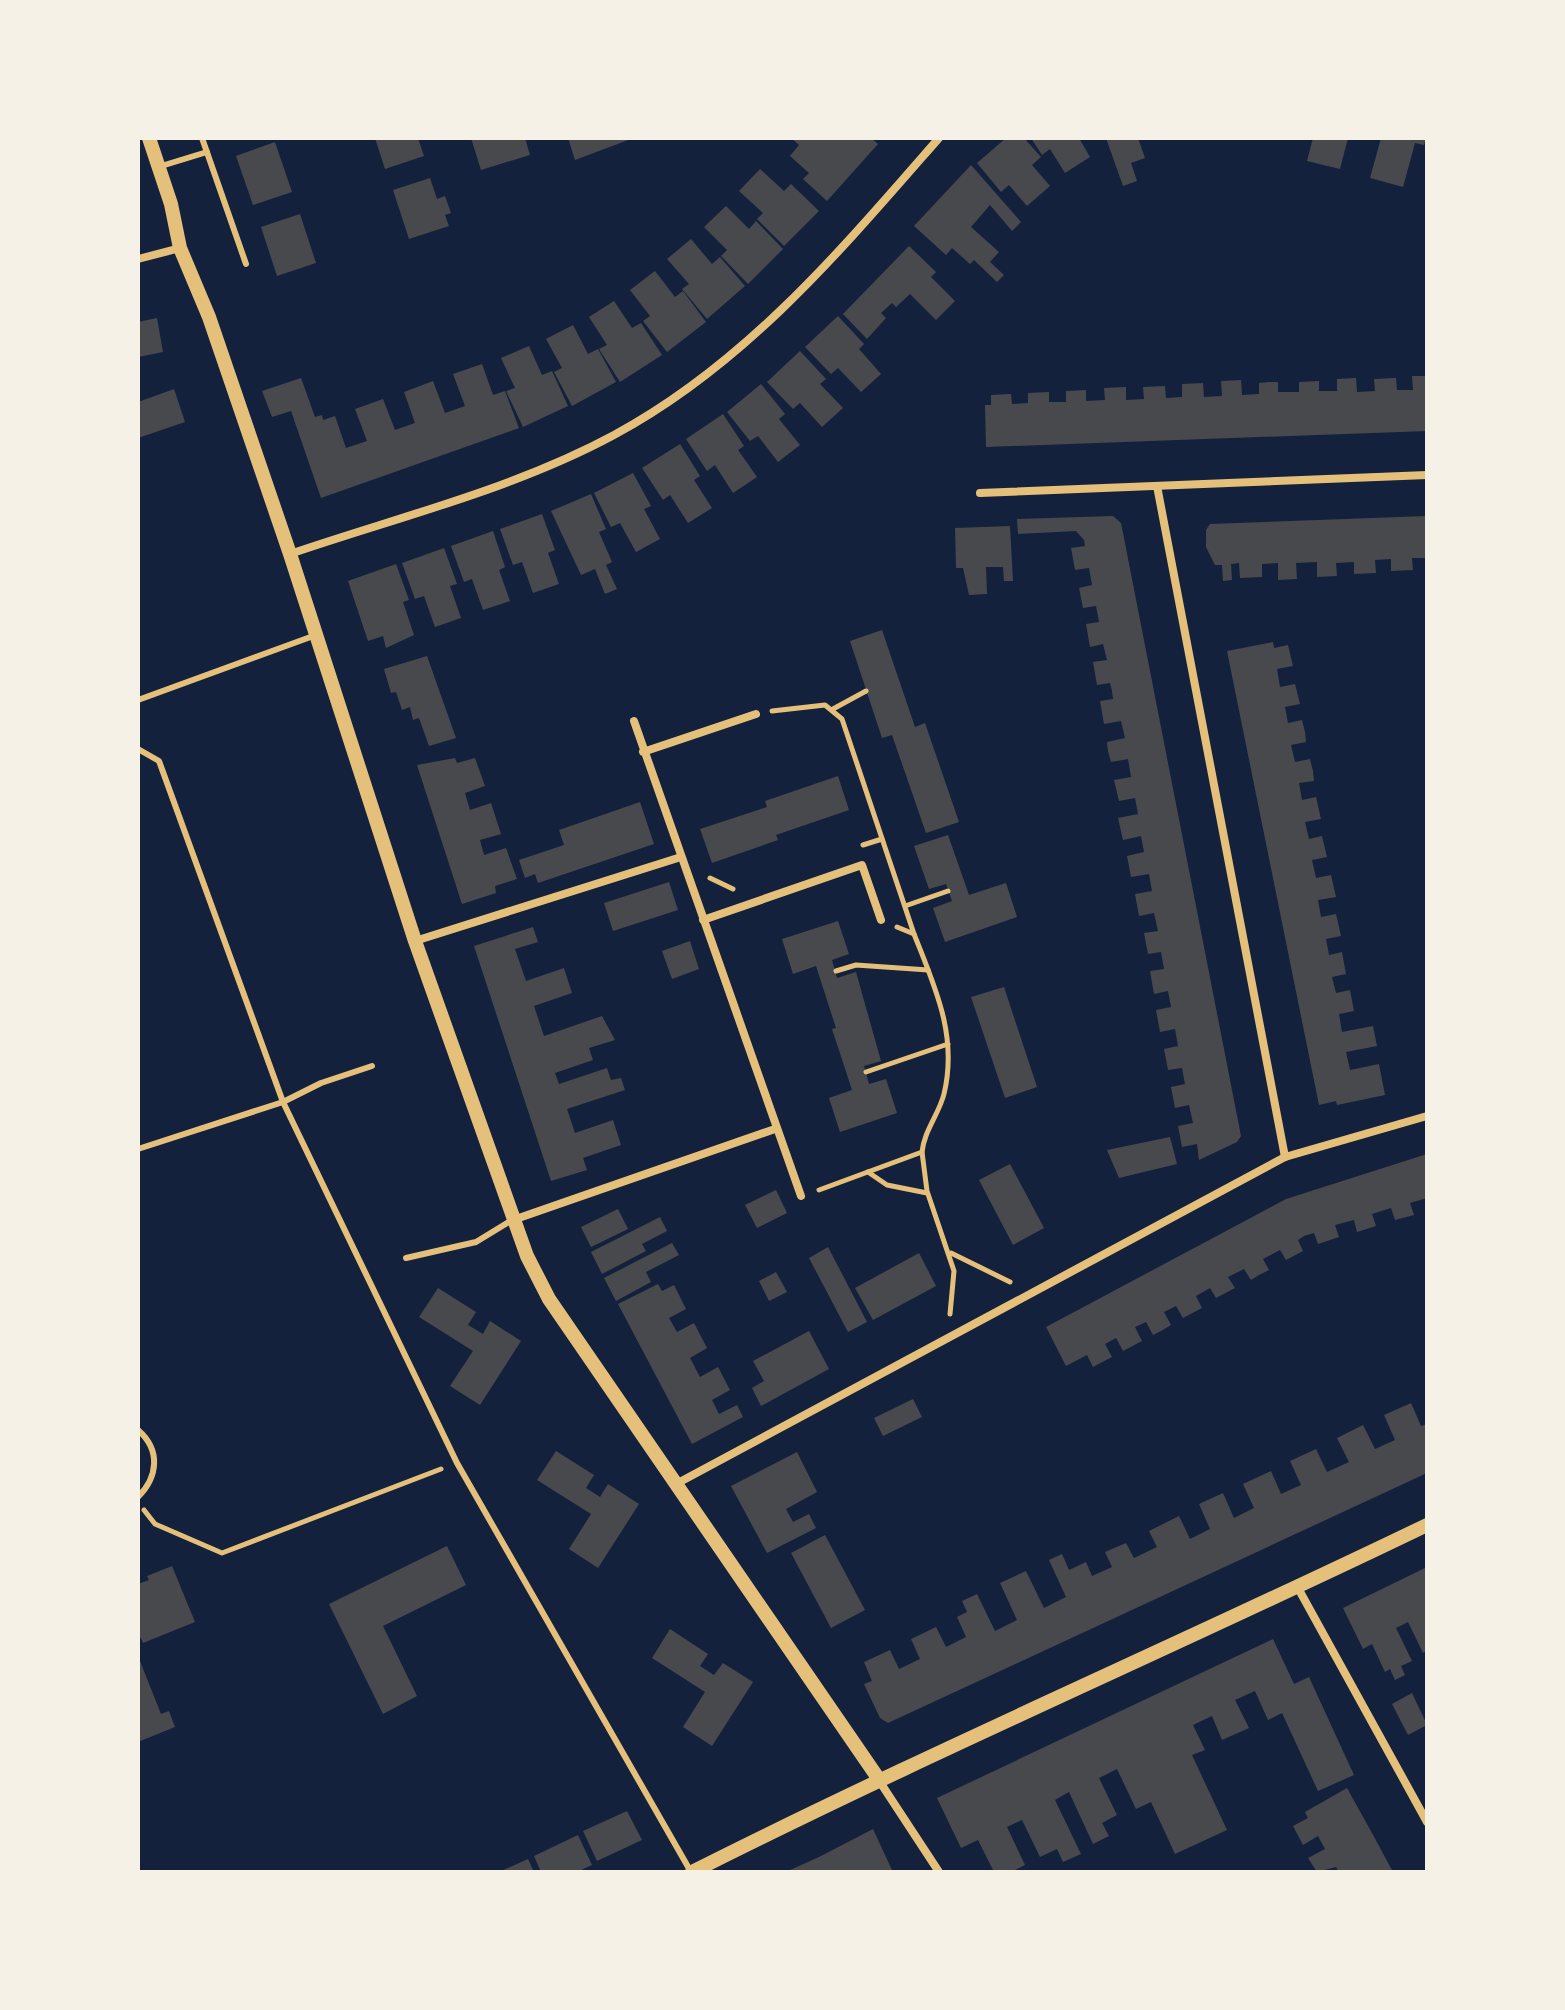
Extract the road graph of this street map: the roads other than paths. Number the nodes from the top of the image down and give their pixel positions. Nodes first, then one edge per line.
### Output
1 (149, 138) edge
2 (202, 138) edge
3 (939, 138) edge
4 (207, 152) junction
5 (158, 167) junction
6 (180, 248) junction
7 (138, 259) edge
8 (246, 264) dead end
9 (1427, 475) edge
10 (1157, 486) junction
11 (980, 493) dead end
12 (290, 554) junction
13 (316, 635) junction
14 (138, 700) edge
15 (756, 714) road end
16 (634, 721) dead end
17 (138, 749) edge
18 (643, 752) junction
19 (681, 857) junction
20 (703, 920) junction
21 (881, 920) road end
22 (415, 941) junction
23 (372, 1066) dead end
24 (283, 1102) junction
25 (1427, 1116) edge
26 (775, 1129) junction
27 (138, 1149) edge
28 (1285, 1157) junction
29 (801, 1196) road end
30 (512, 1220) junction
31 (406, 1258) dead end
32 (138, 1430) edge
33 (675, 1485) junction
34 (138, 1500) edge
35 (1427, 1525) edge
36 (1298, 1588) junction
37 (878, 1778) junction
38 (1427, 1822) edge
39 (692, 1872) edge
40 (939, 1872) edge

1 - 5 street
2 - 4 lane
3 - 12 street
4 - 5 lane
4 - 8 lane
5 - 6 street
6 - 7 street
6 - 12 street
9 - 10 street
10 - 11 street
10 - 28 street
12 - 13 street
13 - 14 lane
13 - 22 street
15 - 18 street
16 - 18 street
17 - 24 lane
18 - 19 street
19 - 20 street
19 - 22 street
20 - 21 street
20 - 26 street
22 - 30 street
23 - 24 lane
24 - 27 lane
24 - 39 lane
25 - 28 street
26 - 29 street
26 - 30 street
28 - 33 street
30 - 31 lane
30 - 33 street
32 - 34 lane
33 - 37 street
35 - 36 street
36 - 37 street
36 - 38 street
37 - 39 street
37 - 40 street

